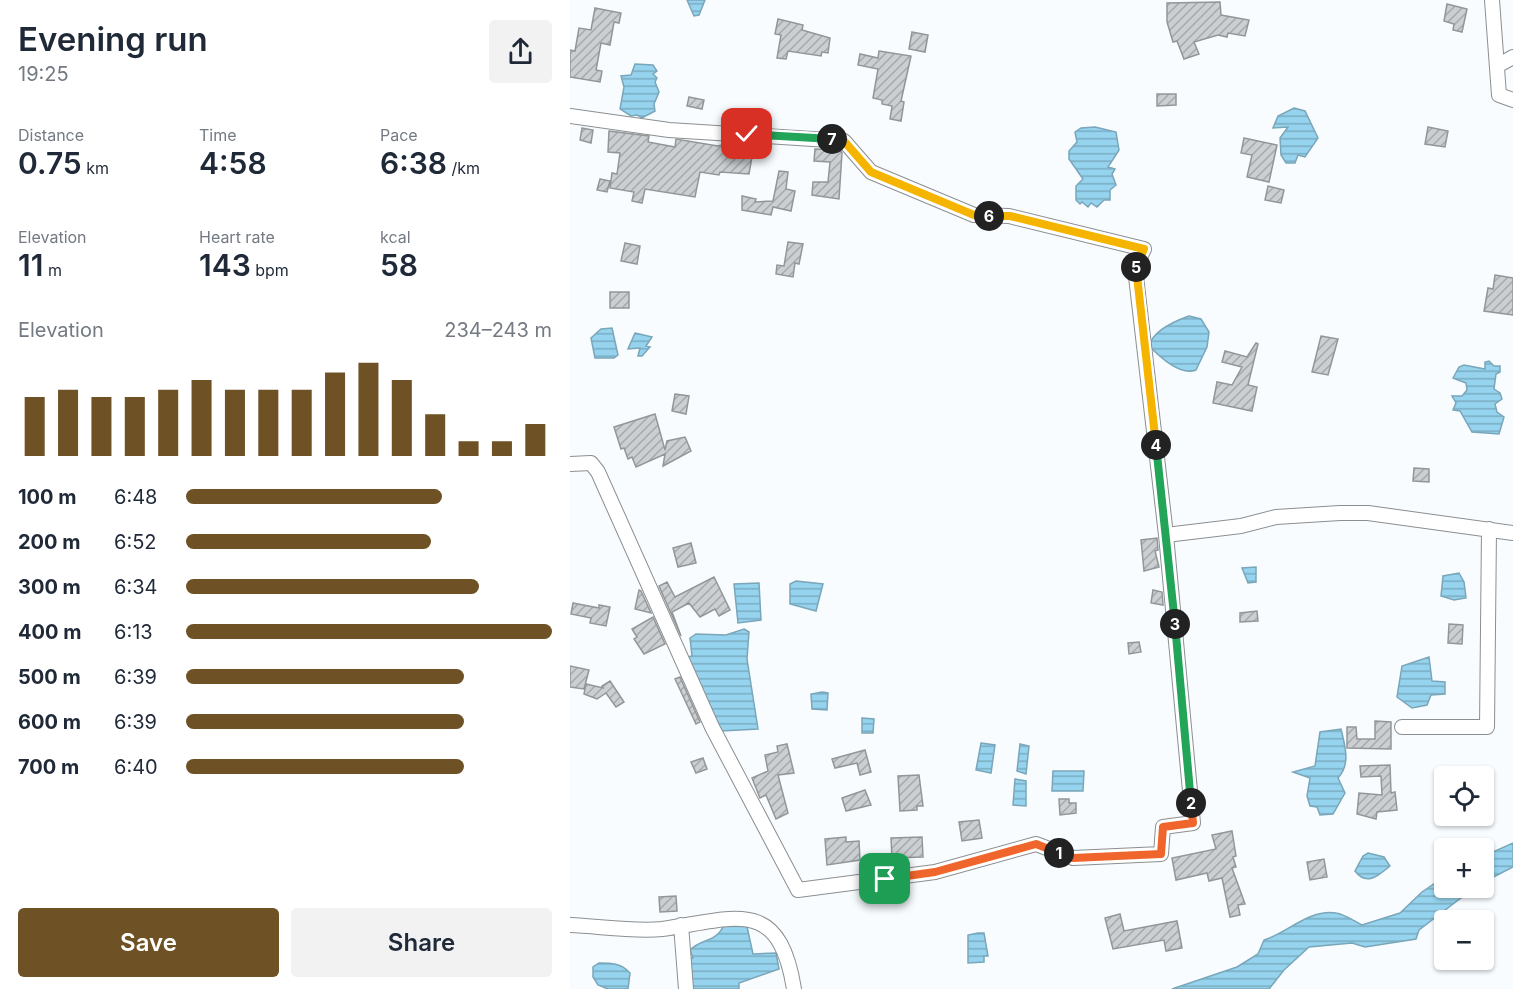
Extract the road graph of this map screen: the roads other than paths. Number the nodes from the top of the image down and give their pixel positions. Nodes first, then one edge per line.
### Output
1 (1492, 0) edge
2 (1513, 57) edge
3 (1497, 66) junction
4 (1513, 100) edge
5 (570, 116) edge
6 (570, 464) edge
7 (1489, 529) junction
8 (1513, 533) edge
9 (1166, 535) junction
10 (1402, 727) dead end
11 (570, 925) edge
12 (681, 925) junction
13 (686, 989) edge
14 (795, 989) edge

1 - 3 street
2 - 3 street
3 - 4 street
5 - 9 street
6 - 9 street
7 - 8 street
7 - 9 street
7 - 10 street
11 - 12 street
12 - 13 street
12 - 14 street

